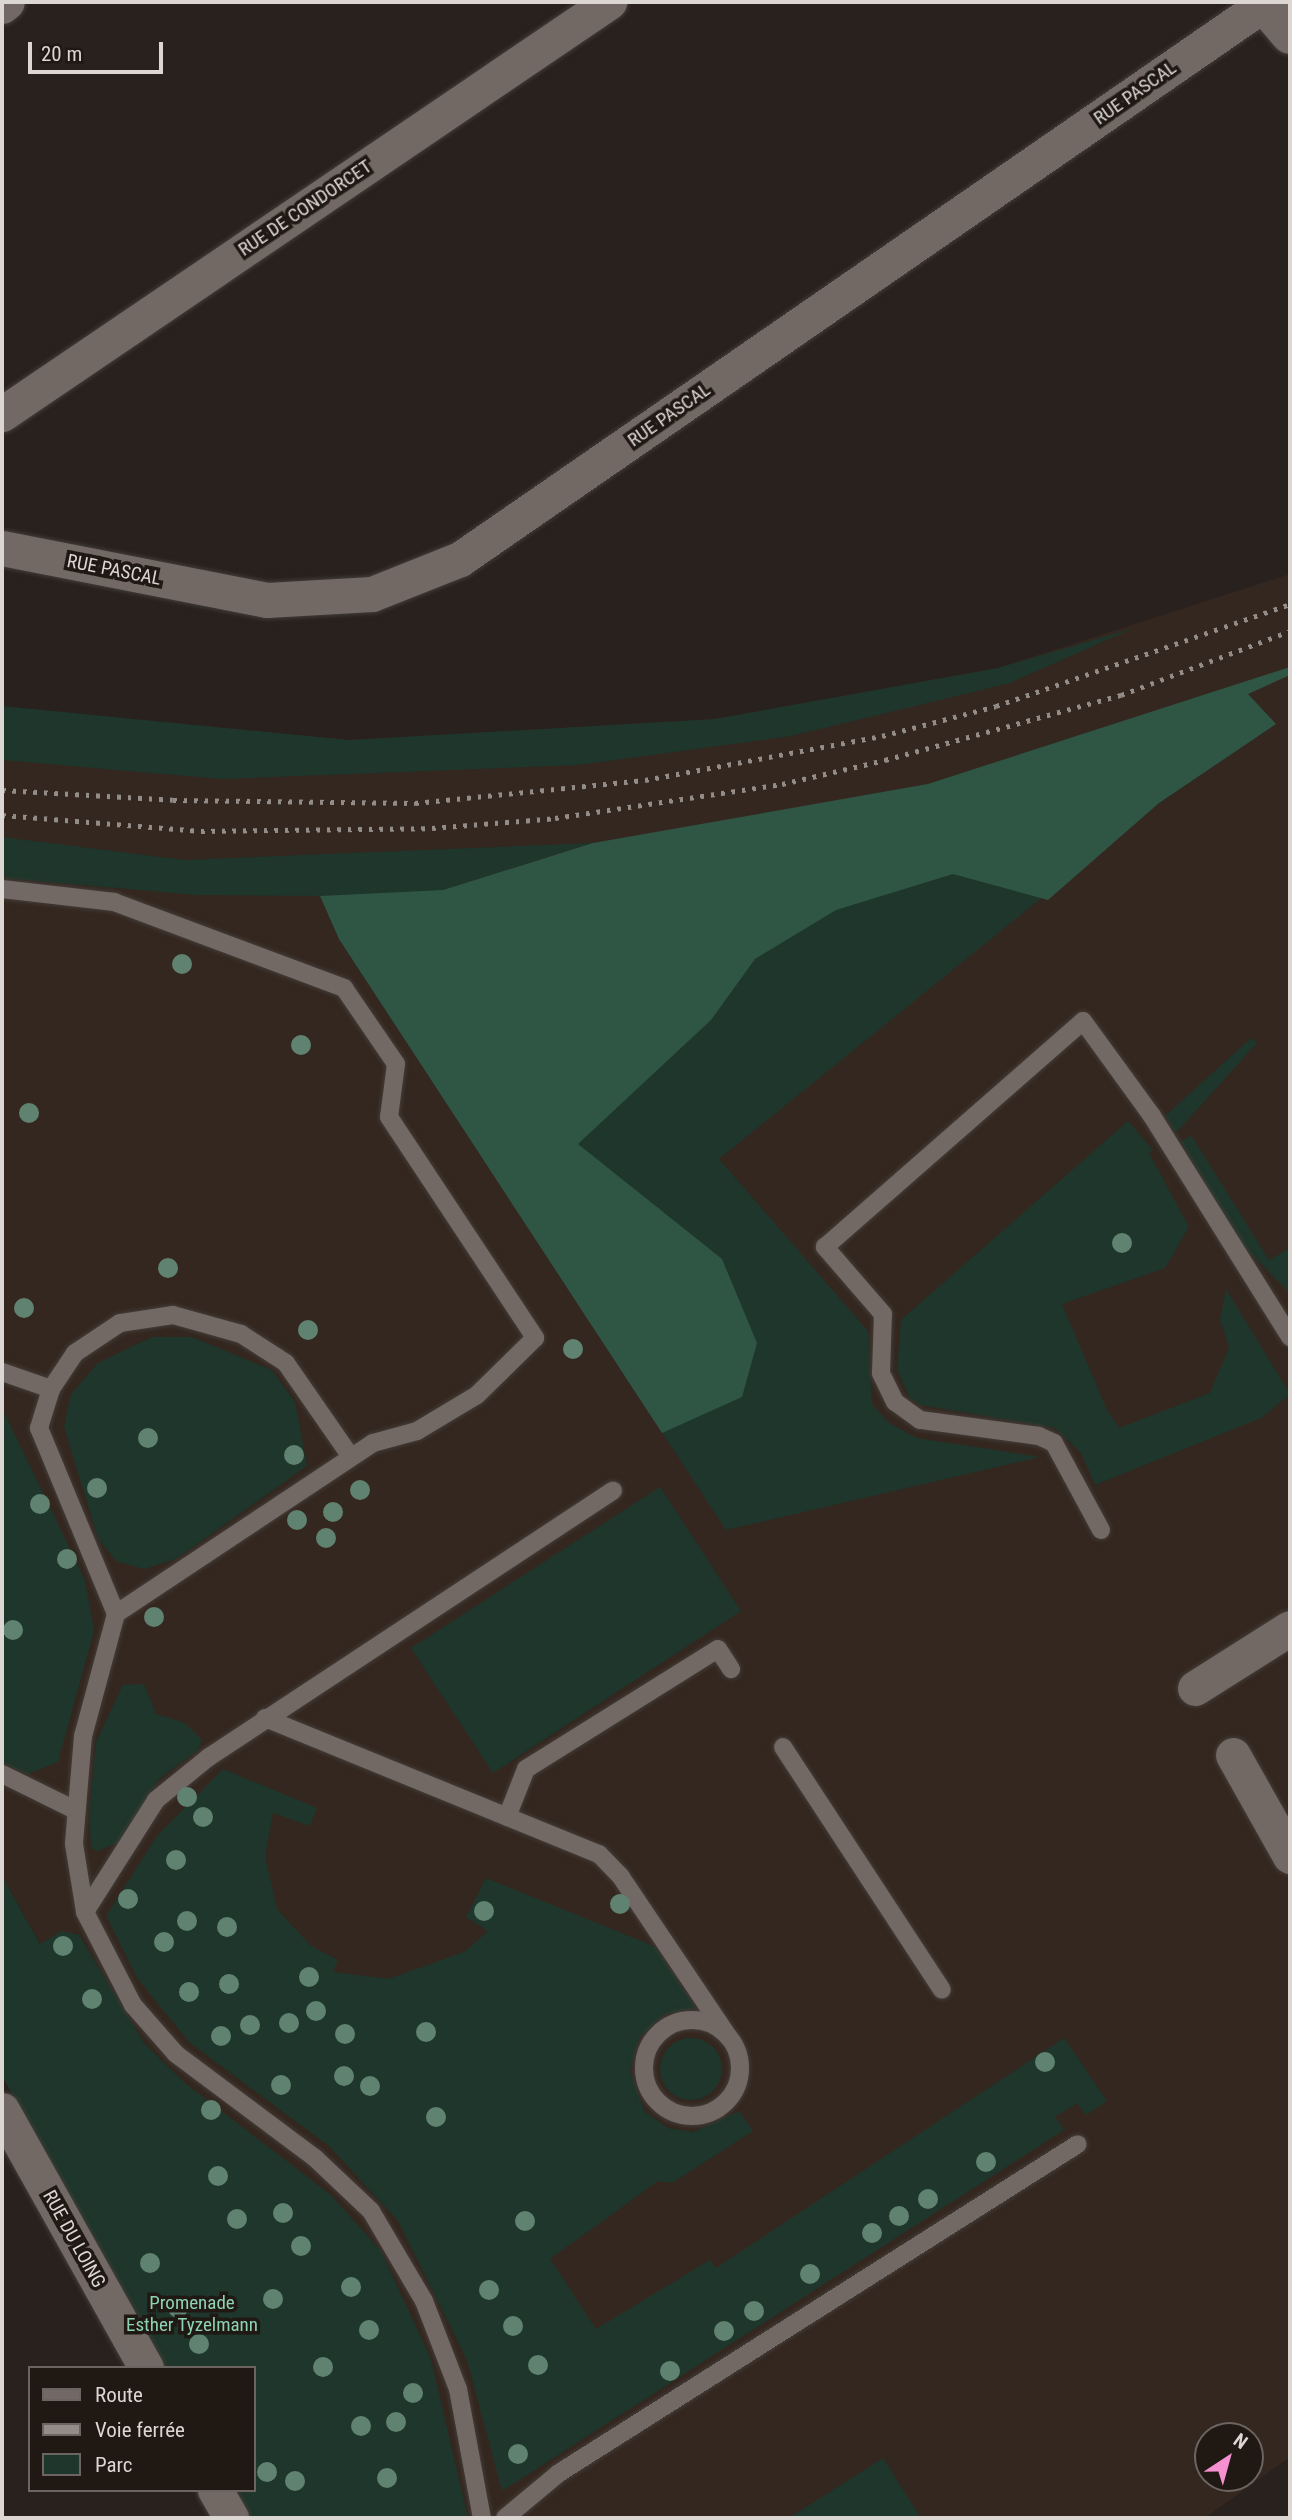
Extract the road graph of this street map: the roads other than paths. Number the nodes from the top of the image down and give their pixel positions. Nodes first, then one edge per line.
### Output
1 (7, 2) edge
2 (609, 2) edge
3 (1263, 3) edge
4 (2, 6) edge
5 (1290, 35) edge
6 (2, 414) edge
7 (2, 548) edge
8 (2, 889) edge
9 (1290, 1337) edge
10 (2, 1372) edge
11 (51, 1389) junction
12 (351, 1457) junction
13 (613, 1491) dead end
14 (1101, 1530) dead end
15 (116, 1614) junction
16 (1290, 1628) edge
17 (730, 1669) dead end
18 (1195, 1688) dead end
19 (265, 1718) junction
20 (783, 1748) dead end
21 (1233, 1755) dead end
22 (2, 1774) edge
23 (73, 1810) junction
24 (507, 1817) junction
25 (1290, 1856) edge
26 (85, 1912) junction
27 (942, 1990) dead end
28 (728, 2036) junction
29 (2, 2110) edge
30 (1078, 2144) dead end
31 (145, 2366) edge
32 (216, 2492) edge
33 (231, 2518) edge
34 (482, 2518) edge
35 (505, 2518) edge

1 - 4 street
2 - 6 street, RUE DE CONDORCET
3 - 5 main road
3 - 7 street, RUE PASCAL
8 - 12 lane
9 - 14 lane
10 - 11 lane
11 - 12 lane
11 - 15 lane
12 - 15 lane
13 - 19 lane
15 - 23 lane
16 - 18 street
17 - 24 lane
19 - 24 lane
19 - 26 lane
20 - 27 lane
21 - 25 street
22 - 23 lane
23 - 26 lane
24 - 28 lane
26 - 34 lane
28 - 28 lane
29 - 31 street, RUE DU LOING
30 - 35 lane
32 - 33 street

